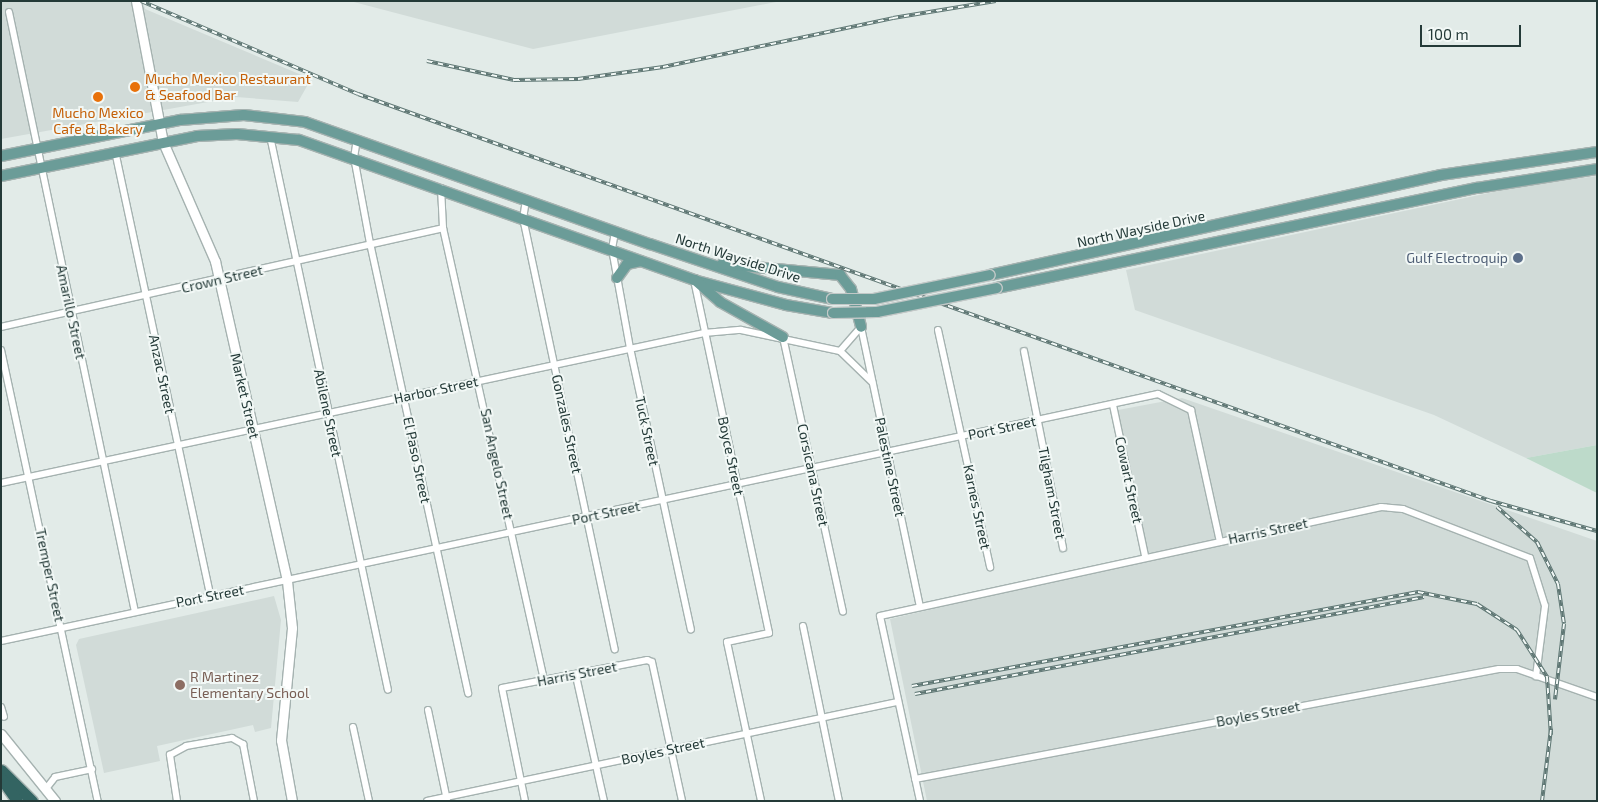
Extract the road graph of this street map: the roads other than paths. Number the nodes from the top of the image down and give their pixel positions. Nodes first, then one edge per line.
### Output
1 (136, 1) edge
2 (9, 12) dead end
3 (159, 124) junction
4 (270, 136) junction
5 (357, 139) junction
6 (163, 142) junction
7 (38, 148) junction
8 (1597, 150) edge
9 (115, 151) junction
10 (1, 156) edge
11 (354, 157) junction
12 (41, 167) junction
13 (1597, 169) edge
14 (1, 176) edge
15 (441, 188) junction
16 (526, 200) junction
17 (523, 218) junction
18 (443, 228) junction
19 (615, 232) junction
20 (370, 244) junction
21 (612, 249) junction
22 (643, 260) junction
23 (295, 263) junction
24 (709, 263) junction
25 (617, 278) junction
26 (219, 279) junction
27 (694, 280) junction
28 (146, 296) junction
29 (70, 313) junction
30 (1, 327) edge
31 (861, 327) junction
32 (938, 330) dead end
33 (704, 332) junction
34 (783, 337) junction
35 (630, 348) junction
36 (1, 350) edge
37 (840, 351) junction
38 (1024, 351) dead end
39 (554, 366) junction
40 (479, 380) junction
41 (872, 382) junction
42 (404, 396) junction
43 (1113, 405) junction
44 (328, 412) junction
45 (1038, 420) junction
46 (252, 429) junction
47 (962, 436) junction
48 (178, 446) junction
49 (887, 452) junction
50 (102, 461) junction
51 (812, 469) junction
52 (29, 477) junction
53 (1, 483) edge
54 (738, 484) junction
55 (662, 501) junction
56 (586, 518) junction
57 (512, 533) junction
58 (1220, 542) junction
59 (436, 548) junction
60 (1063, 548) dead end
61 (1145, 556) junction
62 (361, 566) junction
63 (990, 567) dead end
64 (287, 581) junction
65 (211, 597) junction
66 (920, 607) junction
67 (135, 612) junction
68 (843, 612) dead end
69 (803, 626) dead end
70 (60, 628) junction
71 (691, 629) dead end
72 (1, 641) edge
73 (615, 649) dead end
74 (576, 676) junction
75 (1536, 676) junction
76 (544, 681) junction
77 (388, 690) dead end
78 (468, 693) dead end
79 (1597, 697) edge
80 (898, 702) junction
81 (1, 707) edge
82 (428, 710) dead end
83 (4, 717) dead end
84 (821, 717) junction
85 (353, 727) dead end
86 (1, 734) edge
87 (747, 734) junction
88 (671, 749) junction
89 (597, 765) junction
90 (92, 769) junction
91 (1, 770) edge
92 (1, 778) edge
93 (916, 780) junction
94 (521, 781) junction
95 (45, 790) junction
96 (446, 799) edge
97 (17, 801) edge
98 (32, 801) edge
99 (55, 801) edge
100 (98, 801) edge
101 (177, 801) edge
102 (254, 801) edge
103 (292, 801) edge
104 (369, 801) edge
105 (427, 801) edge
106 (525, 801) edge
107 (604, 801) edge
108 (682, 801) edge
109 (761, 801) edge
110 (839, 801) edge
111 (920, 801) edge

1 - 3 street, Market Street
2 - 7 street, Amarillo Street
3 - 5 main road, North Wayside Drive
3 - 6 street, Market Street
3 - 7 main road, North Wayside Drive
4 - 6 main road, North Wayside Drive
4 - 11 main road, North Wayside Drive
4 - 23 street, Abilene Street
5 - 11 street, El Paso Street
5 - 16 main road, North Wayside Drive
6 - 9 main road, North Wayside Drive
6 - 26 street, Market Street
7 - 10 main road, North Wayside Drive
7 - 12 street, Amarillo Street
8 - 24 main road, North Wayside Drive, bridge
9 - 12 main road, North Wayside Drive
9 - 28 street, Anzac Street
11 - 15 main road, North Wayside Drive
11 - 20 street, El Paso Street
12 - 14 main road, North Wayside Drive
12 - 29 street, Amarillo Street
13 - 27 main road, North Wayside Drive, bridge
15 - 17 main road, North Wayside Drive
15 - 18 street, San Angelo Street
16 - 17 street, Gonzales Street
16 - 19 main road, North Wayside Drive
17 - 21 main road, North Wayside Drive
17 - 39 street, Gonzales Street
18 - 20 street, Crown Street
18 - 40 street, San Angelo Street
19 - 21 street, Tuck Street
19 - 24 main road, North Wayside Drive
20 - 23 street, Crown Street
20 - 42 street, El Paso Street
21 - 22 main road, North Wayside Drive
21 - 25 street, Tuck Street
22 - 25 main road
22 - 27 main road, North Wayside Drive
23 - 26 street, Crown Street
23 - 44 street, Abilene Street
24 - 31 main road
25 - 35 street, Tuck Street
26 - 28 street, Crown Street
26 - 46 street, Market Street
27 - 33 street, Boyce Street
27 - 34 main road
28 - 29 street, Crown Street
28 - 48 street, Anzac Street
29 - 30 street, Crown Street
29 - 50 street, Amarillo Street
31 - 37 street
31 - 41 street, Palestine Street
32 - 47 street, Karnes Street
33 - 34 street, Harbor Street
33 - 35 street, Harbor Street
33 - 54 street, Boyce Street
34 - 37 street, Harbor Street
34 - 51 street, Corsicana Street
35 - 39 street, Harbor Street
35 - 55 street, Tuck Street
36 - 52 street, Tremper Street
37 - 41 street
38 - 45 street, Tilgham Street
39 - 40 street, Harbor Street
39 - 56 street, Gonzales Street
40 - 42 street, Harbor Street
40 - 57 street, San Angelo Street
41 - 49 street, Palestine Street
42 - 44 street, Harbor Street
42 - 59 street, El Paso Street
43 - 45 street, Port Street
43 - 58 street, Port Street
43 - 61 street, Cowart Street
44 - 46 street, Harbor Street
44 - 62 street, Abilene Street
45 - 47 street, Port Street
45 - 60 street, Tilgham Street
46 - 48 street, Harbor Street
46 - 64 street, Market Street
47 - 49 street, Port Street
47 - 63 street, Karnes Street
48 - 50 street, Harbor Street
48 - 65 street, Anzac Street
49 - 51 street, Port Street
49 - 66 street, Palestine Street
50 - 52 street, Harbor Street
50 - 67 street, Amarillo Street
51 - 54 street, Port Street
51 - 68 street, Corsicana Street
52 - 53 street, Harbor Street
52 - 70 street, Tremper Street
54 - 55 street, Port Street
54 - 87 street, Boyce Street
55 - 56 street, Port Street
55 - 71 street, Tuck Street
56 - 57 street, Port Street
56 - 73 street, Gonzales Street
57 - 59 street, Port Street
57 - 76 street, San Angelo Street
58 - 61 street, Harris Street
58 - 75 street, Harris Street
59 - 62 street, Port Street
59 - 78 street, El Paso Street
61 - 66 street, Harris Street
62 - 64 street, Port Street
62 - 77 street, Abilene Street
64 - 65 street, Port Street
64 - 103 street, Market Street
65 - 67 street, Port Street
66 - 80 street, Harris Street
67 - 70 street, Port Street
69 - 84 street
70 - 72 street, Port Street
70 - 90 street, Tremper Street
74 - 76 street, Harris Street
74 - 88 street, Harris Street
74 - 89 street
75 - 79 street, Boyles Street
75 - 93 street, Boyles Street
76 - 94 street, Harris Street
80 - 84 street, Boyles Street
80 - 93 street
81 - 83 street
82 - 96 street
84 - 87 street, Boyles Street
84 - 110 street
85 - 104 street
86 - 95 street
87 - 88 street, Boyles Street
87 - 109 street
88 - 89 street, Boyles Street
88 - 108 street
89 - 94 street, Boyles Street
89 - 107 street
90 - 95 street
90 - 100 street, Tremper Street
91 - 98 highway
92 - 97 highway
93 - 111 street
94 - 96 street, Boyles Street
94 - 106 street
95 - 99 street
96 - 105 street, Boyles Street
101 - 102 street

